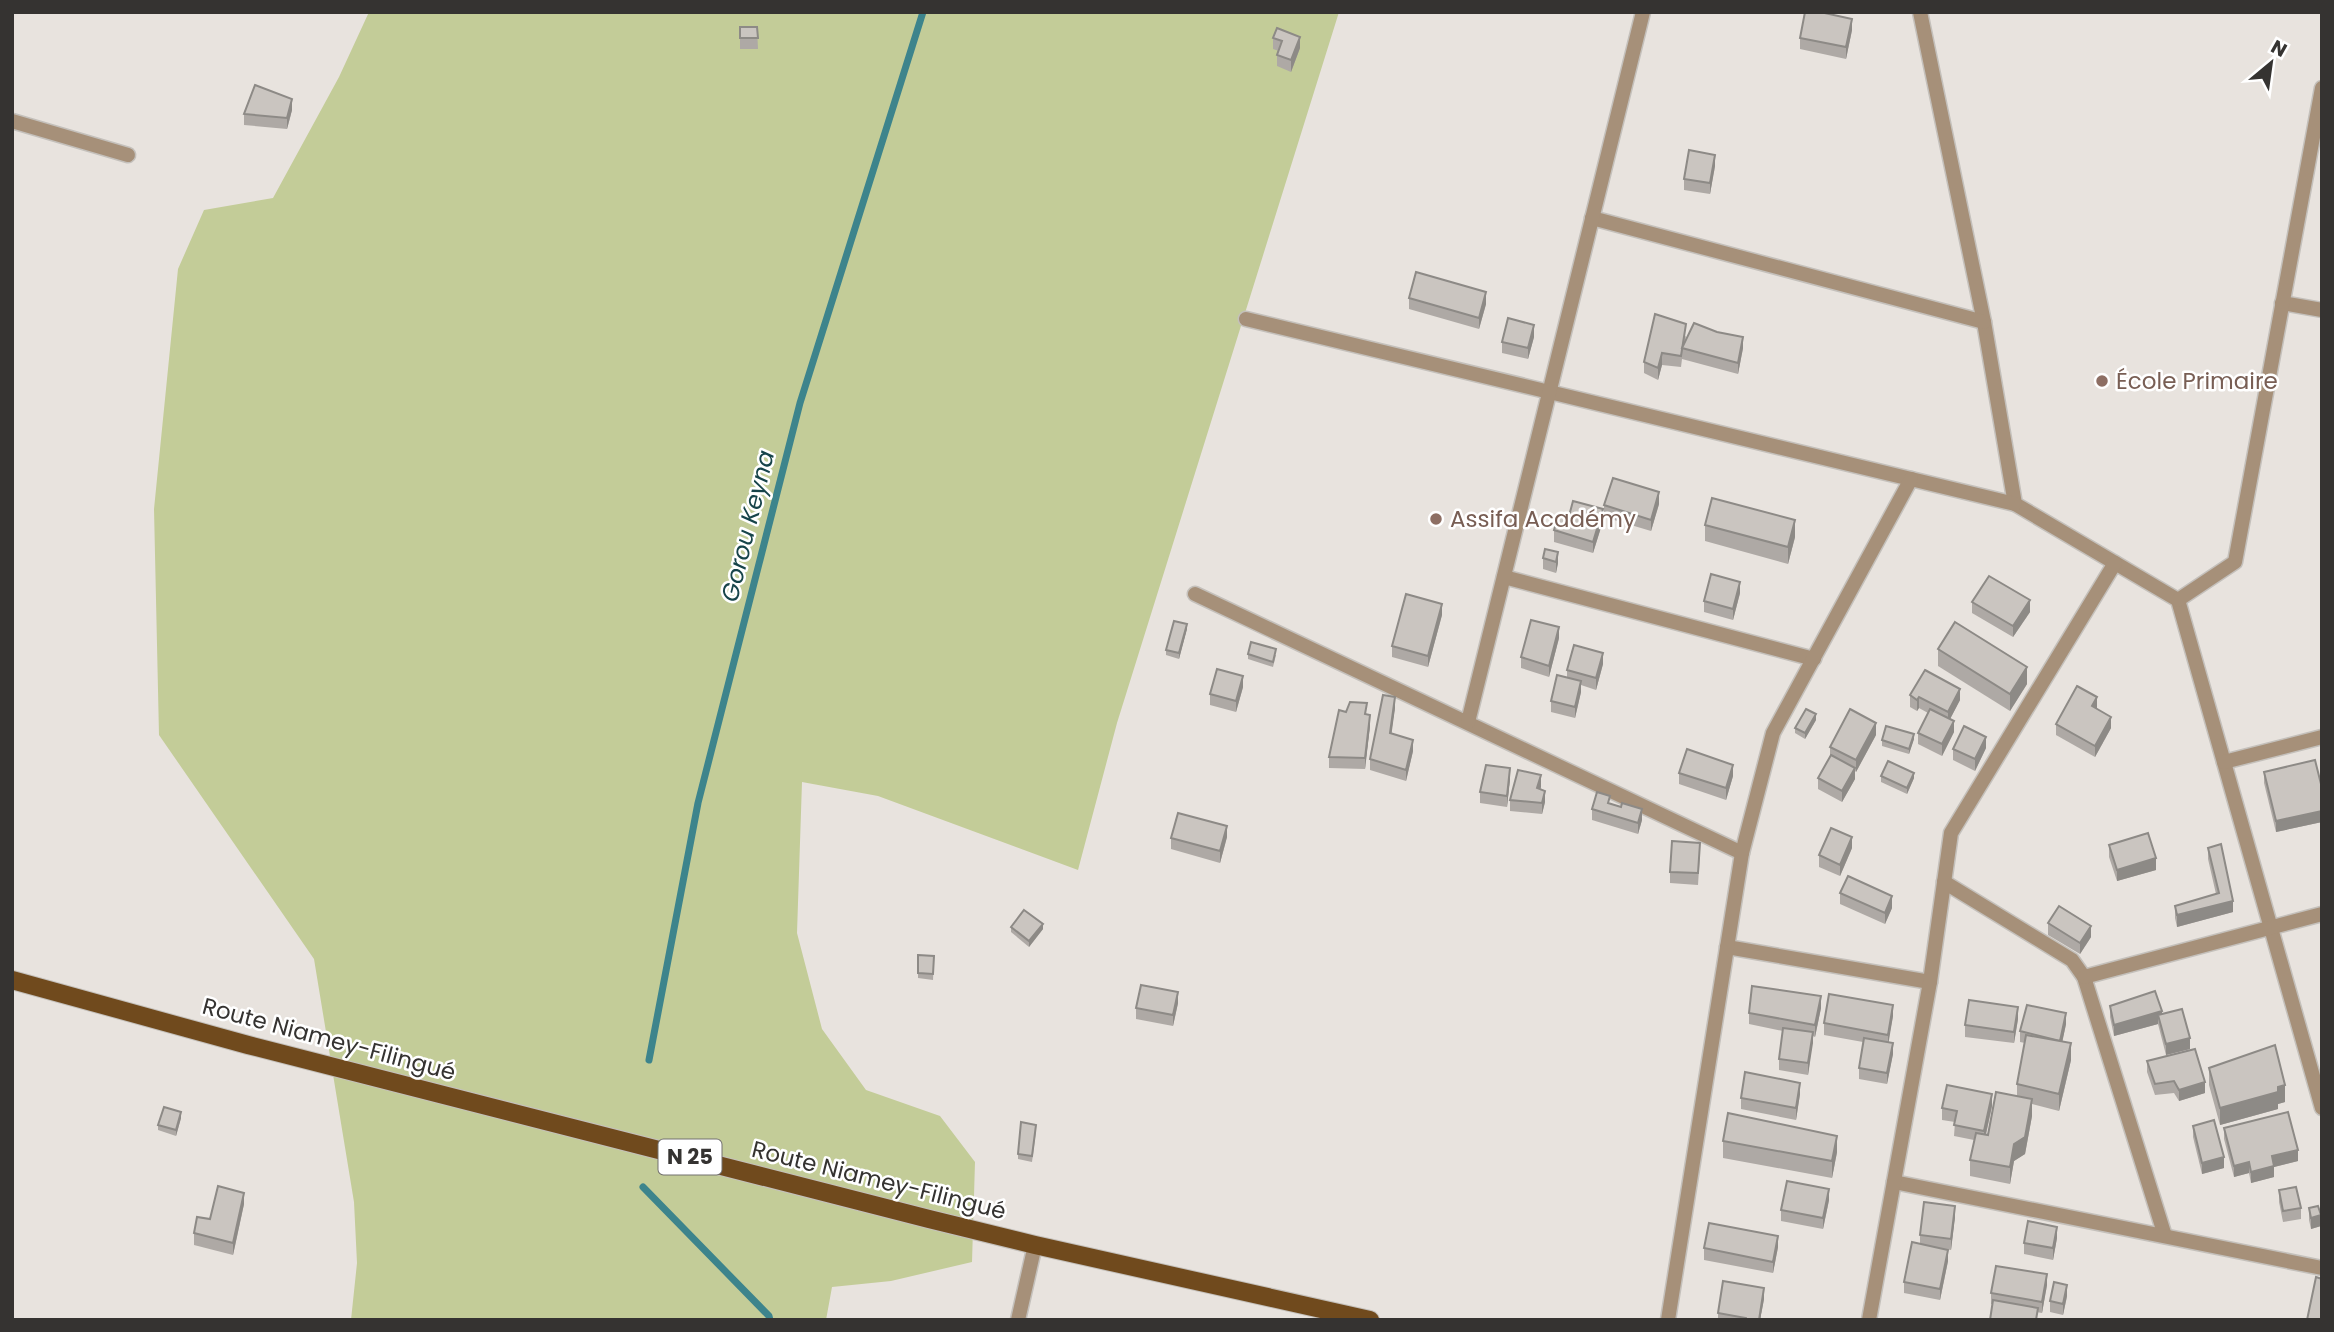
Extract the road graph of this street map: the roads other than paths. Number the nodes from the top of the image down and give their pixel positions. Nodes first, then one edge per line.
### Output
1 (1643, 12) edge
2 (1920, 12) edge
3 (2322, 88) edge
4 (12, 121) edge
5 (128, 155) dead end
6 (1592, 218) junction
7 (2282, 303) junction
8 (2322, 310) edge
9 (1246, 319) dead end
10 (1984, 322) junction
11 (1550, 392) junction
12 (1911, 478) junction
13 (2015, 504) junction
14 (2115, 563) junction
15 (1504, 577) junction
16 (1195, 594) dead end
17 (2178, 600) junction
18 (1814, 659) junction
19 (1468, 722) junction
20 (2322, 737) edge
21 (2224, 762) junction
22 (1742, 852) junction
23 (1944, 882) junction
24 (2322, 914) edge
25 (2271, 928) junction
26 (1727, 947) junction
27 (2084, 977) junction
28 (12, 979) edge
29 (1930, 982) junction
30 (2322, 1108) edge
31 (1894, 1182) junction
32 (2165, 1236) junction
33 (1035, 1245) junction
34 (2322, 1268) edge
35 (1018, 1320) edge
36 (1370, 1320) edge
37 (1668, 1320) edge
38 (1870, 1320) edge

1 - 6 street
2 - 10 street
3 - 7 street
4 - 5 street
6 - 10 street
6 - 11 street
7 - 8 street
7 - 17 street
9 - 11 street
10 - 13 street
11 - 12 street
11 - 15 street
12 - 13 street
12 - 18 street
13 - 14 street
14 - 17 street
14 - 23 street
15 - 18 street
15 - 19 street
16 - 19 street
17 - 21 street
18 - 22 street
19 - 22 street
20 - 21 street
21 - 25 street
22 - 26 street
23 - 27 street
23 - 29 street
24 - 25 street
25 - 27 street
25 - 30 street
26 - 29 street
26 - 37 street
27 - 32 street
28 - 33 main road, Route Niamey-Filingué / N 25
29 - 31 street
31 - 32 street
31 - 38 street
32 - 34 street
33 - 35 street
33 - 36 main road, Route Niamey-Filingué / N 25

